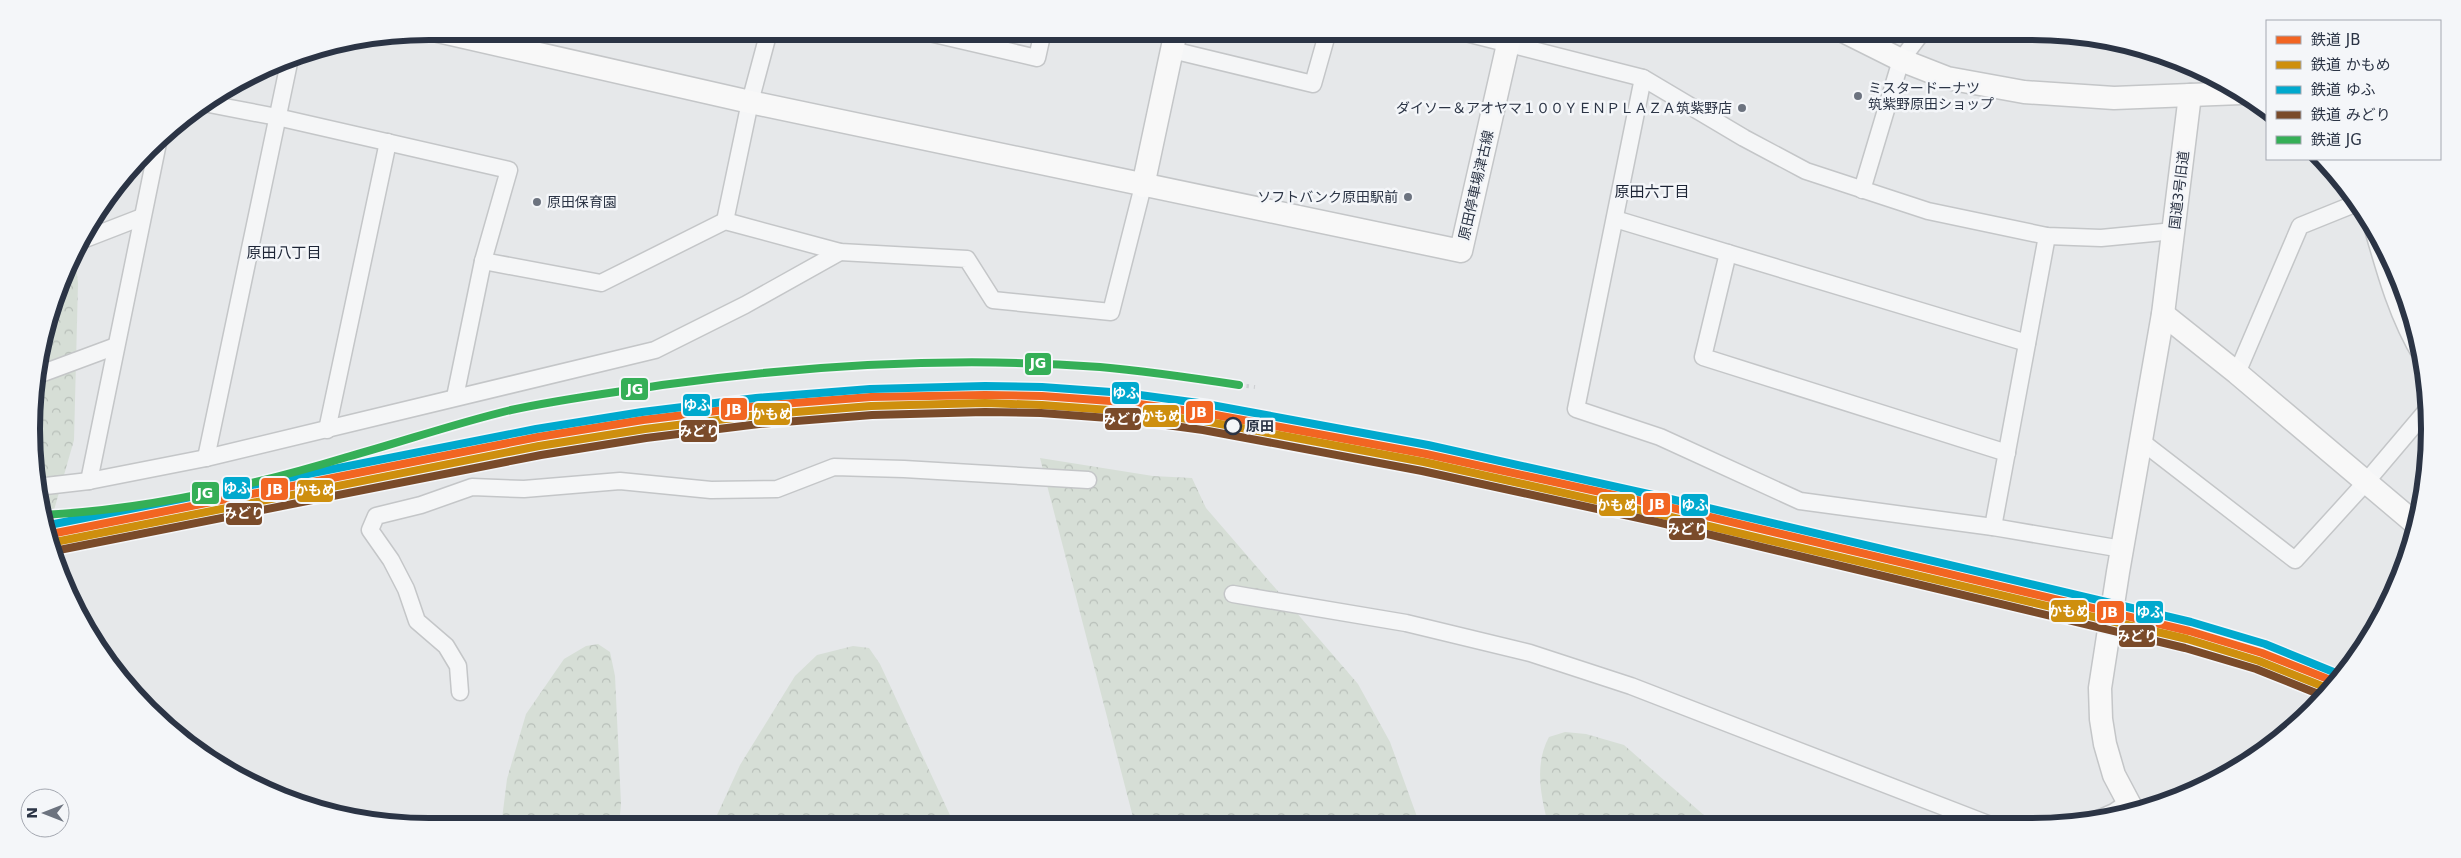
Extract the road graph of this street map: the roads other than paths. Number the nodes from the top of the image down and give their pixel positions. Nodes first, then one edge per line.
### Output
1 (478, 40) edge
2 (767, 40) edge
3 (960, 40) edge
4 (1041, 40) edge
5 (1325, 40) edge
6 (1509, 40) edge
7 (1520, 40) edge
8 (1860, 40) edge
9 (1916, 40) edge
10 (1174, 41) edge
11 (1901, 60) junction
12 (288, 67) edge
13 (1643, 78) junction
14 (2228, 93) edge
15 (2190, 95) junction
16 (750, 102) junction
17 (215, 105) edge
18 (277, 116) junction
19 (388, 142) junction
20 (156, 152) edge
21 (1143, 186) junction
22 (1862, 190) junction
23 (2350, 206) edge
24 (142, 217) junction
25 (1615, 219) junction
26 (725, 222) junction
27 (2174, 231) junction
28 (2047, 236) junction
29 (90, 237) edge
30 (840, 252) junction
31 (1728, 253) junction
32 (2382, 259) edge
33 (483, 262) junction
34 (2164, 314) junction
35 (2409, 331) edge
36 (2028, 342) junction
37 (116, 346) junction
38 (44, 373) edge
39 (2237, 373) junction
40 (455, 397) junction
41 (2421, 418) edge
42 (327, 430) junction
43 (2140, 441) junction
44 (2007, 453) junction
45 (206, 458) junction
46 (1088, 480) dead end
47 (89, 481) junction
48 (2366, 482) junction
49 (44, 486) edge
50 (2411, 520) edge
51 (1994, 527) junction
52 (2122, 549) junction
53 (1233, 594) dead end
54 (460, 692) dead end
55 (2130, 806) edge
56 (1972, 818) edge

1 - 16 street
2 - 16 street
3 - 4 street
5 - 10 street
6 - 21 street, 原田停車場津古線
7 - 13 street
8 - 11 street
9 - 11 street
10 - 21 street
11 - 15 street
11 - 22 street
12 - 18 street
13 - 22 street
13 - 25 street
14 - 15 street
15 - 27 street, 国道3号旧道
16 - 21 street
16 - 26 street
17 - 18 street
18 - 19 street
18 - 45 street
19 - 33 street
19 - 42 street
20 - 24 street
21 - 30 street
22 - 28 street
23 - 39 street
24 - 29 street
24 - 37 street
25 - 31 street
25 - 51 street
26 - 30 street
26 - 33 street
27 - 28 street
27 - 34 street, 国道3号旧道
28 - 36 street
30 - 40 street
31 - 36 street
31 - 44 street
32 - 35 street
33 - 40 street
34 - 39 street
34 - 43 street, 国道3号旧道
36 - 44 street
37 - 38 street
37 - 47 street
39 - 48 street
40 - 42 street
41 - 48 street
42 - 45 street
43 - 48 street
43 - 52 street, 国道3号旧道
44 - 51 street
45 - 47 street
46 - 54 street
47 - 49 street
48 - 50 street
51 - 52 street
52 - 55 street, 国道3号旧道
53 - 56 street

